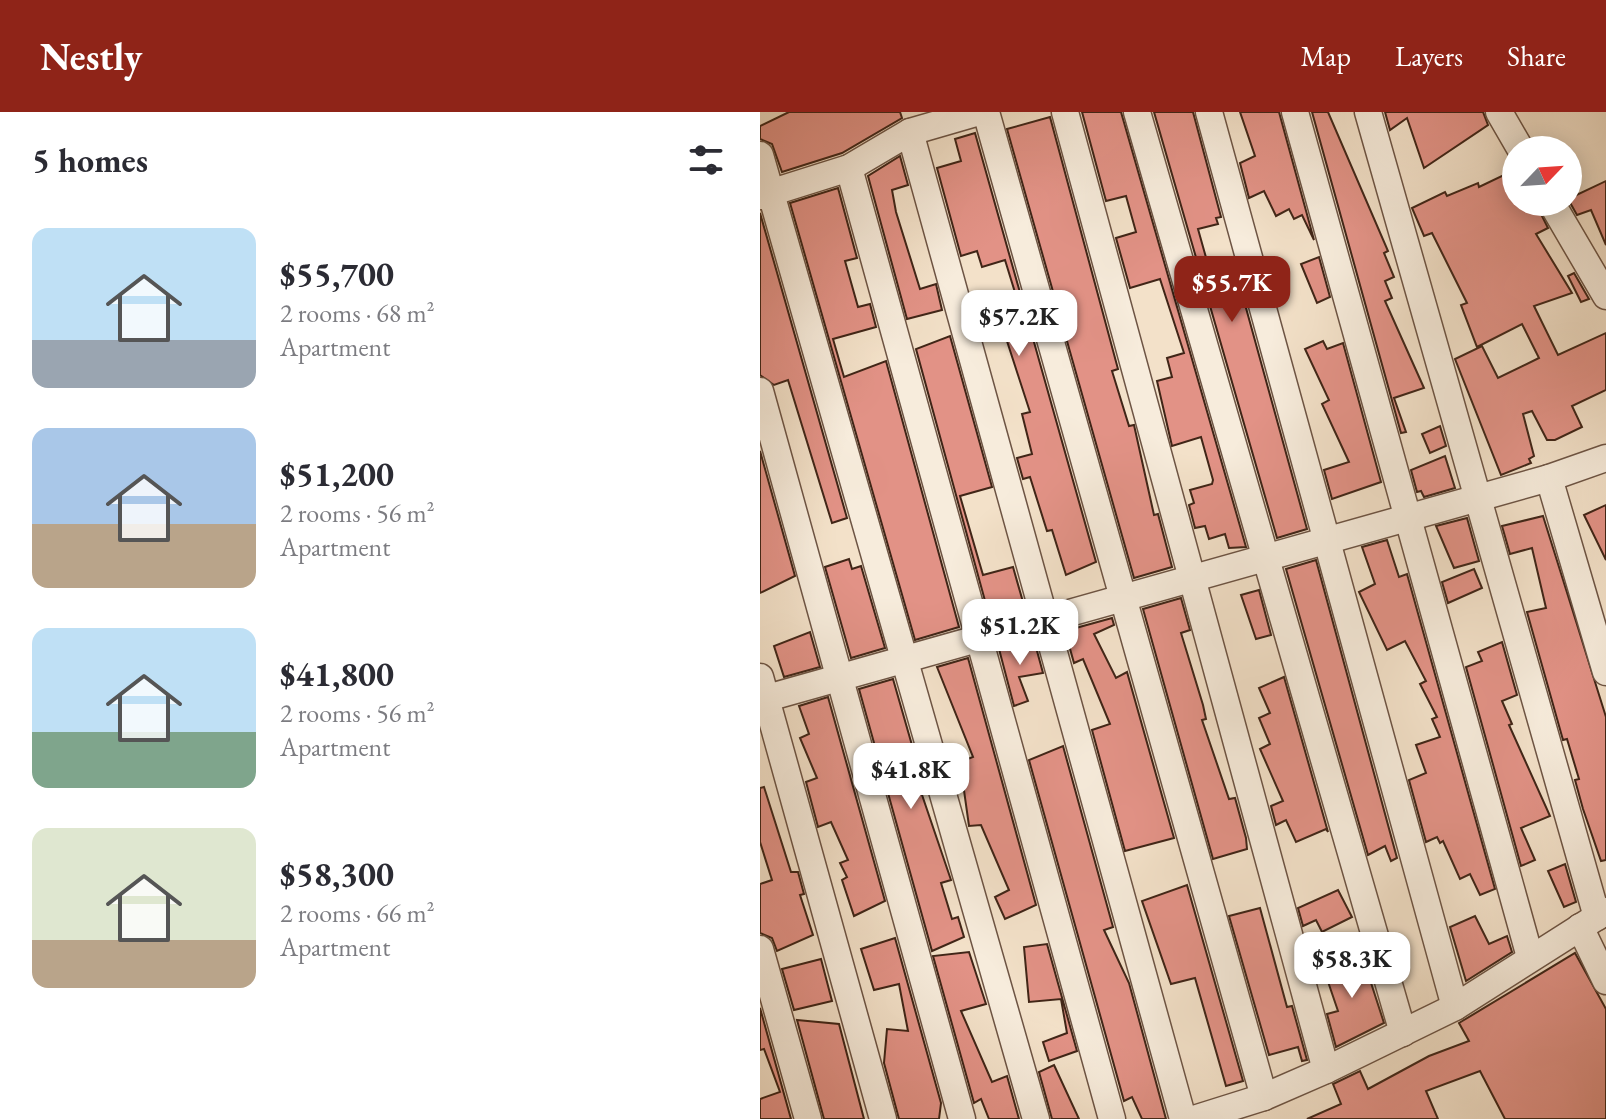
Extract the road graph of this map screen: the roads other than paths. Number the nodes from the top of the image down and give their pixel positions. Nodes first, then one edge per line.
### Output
1 (979, 112) edge
2 (986, 112) edge
3 (1065, 112) edge
4 (1137, 112) edge
5 (1209, 112) edge
6 (1295, 112) edge
7 (1368, 112) edge
8 (1499, 112) edge
9 (910, 132) junction
10 (1513, 136) edge
11 (760, 155) edge
12 (849, 168) junction
13 (766, 194) edge
14 (1559, 216) edge
15 (1606, 296) edge
16 (760, 391) edge
17 (1606, 458) edge
18 (1549, 478) junction
19 (1479, 498) junction
20 (1408, 518) junction
21 (1328, 540) junction
22 (1268, 557) junction
23 (1194, 578) junction
24 (1123, 598) junction
25 (1047, 620) junction
26 (979, 639) junction
27 (905, 660) junction
28 (1606, 672) edge
29 (839, 678) junction
30 (762, 692) edge
31 (1595, 918) edge
32 (760, 949) edge
33 (1530, 957) junction
34 (1606, 981) edge
35 (1455, 1007) junction
36 (1403, 1033) junction
37 (1326, 1070) junction
38 (1264, 1097) junction
39 (808, 1119) edge
40 (883, 1119) edge
41 (962, 1119) edge
42 (1036, 1119) edge
43 (1112, 1119) edge
44 (1183, 1119) edge
45 (1194, 1119) edge

1 - 9 street
2 - 24 street
3 - 23 street
4 - 22 street
5 - 21 street
6 - 20 street
7 - 19 street
8 - 10 street
9 - 12 street
9 - 25 street
11 - 13 street
12 - 13 street
12 - 26 street
13 - 27 street
14 - 15 street
16 - 29 street
17 - 18 street
18 - 19 street
18 - 28 street
19 - 20 street
19 - 31 street
20 - 21 street
20 - 33 street
21 - 22 street
21 - 35 street
22 - 23 street
22 - 36 street
23 - 24 street
23 - 37 street
24 - 25 street
24 - 38 street
25 - 26 street
25 - 44 street
26 - 27 street
26 - 43 street
27 - 29 street
27 - 42 street
29 - 30 street
29 - 41 street
30 - 40 street
31 - 33 street
31 - 34 street
32 - 39 street
33 - 35 street
35 - 36 street
36 - 37 street
37 - 38 street
38 - 45 street

